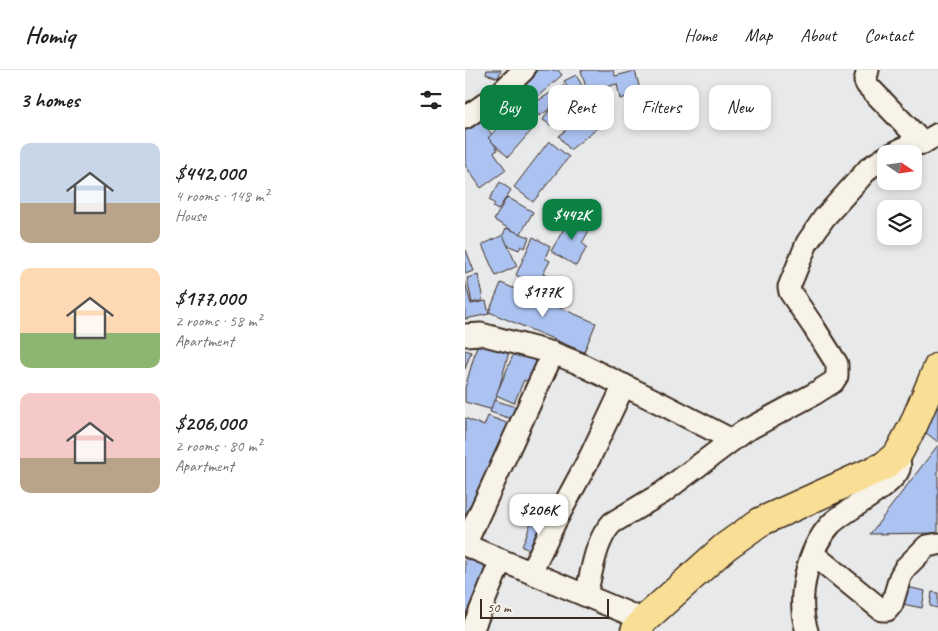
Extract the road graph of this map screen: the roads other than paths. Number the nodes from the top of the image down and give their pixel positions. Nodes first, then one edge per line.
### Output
1 (524, 70) edge
2 (868, 70) edge
3 (465, 118) edge
4 (931, 138) edge
5 (911, 145) edge
6 (877, 163) edge
7 (467, 339) edge
8 (553, 353) junction
9 (938, 367) edge
10 (624, 385) junction
11 (732, 440) junction
12 (898, 454) junction
13 (938, 544) edge
14 (465, 545) edge
15 (813, 554) junction
16 (501, 560) junction
17 (531, 572) junction
18 (586, 595) junction
19 (639, 626) edge
20 (472, 631) edge
21 (807, 631) edge

1 - 3 street
2 - 4 street
4 - 5 street
6 - 11 street
7 - 8 street
8 - 10 street
8 - 14 street
9 - 12 main road
10 - 11 street
10 - 17 street
11 - 18 street
12 - 15 street
12 - 19 main road
13 - 15 street
14 - 16 street
15 - 21 street
16 - 17 street
16 - 20 street
17 - 18 street
18 - 19 street

